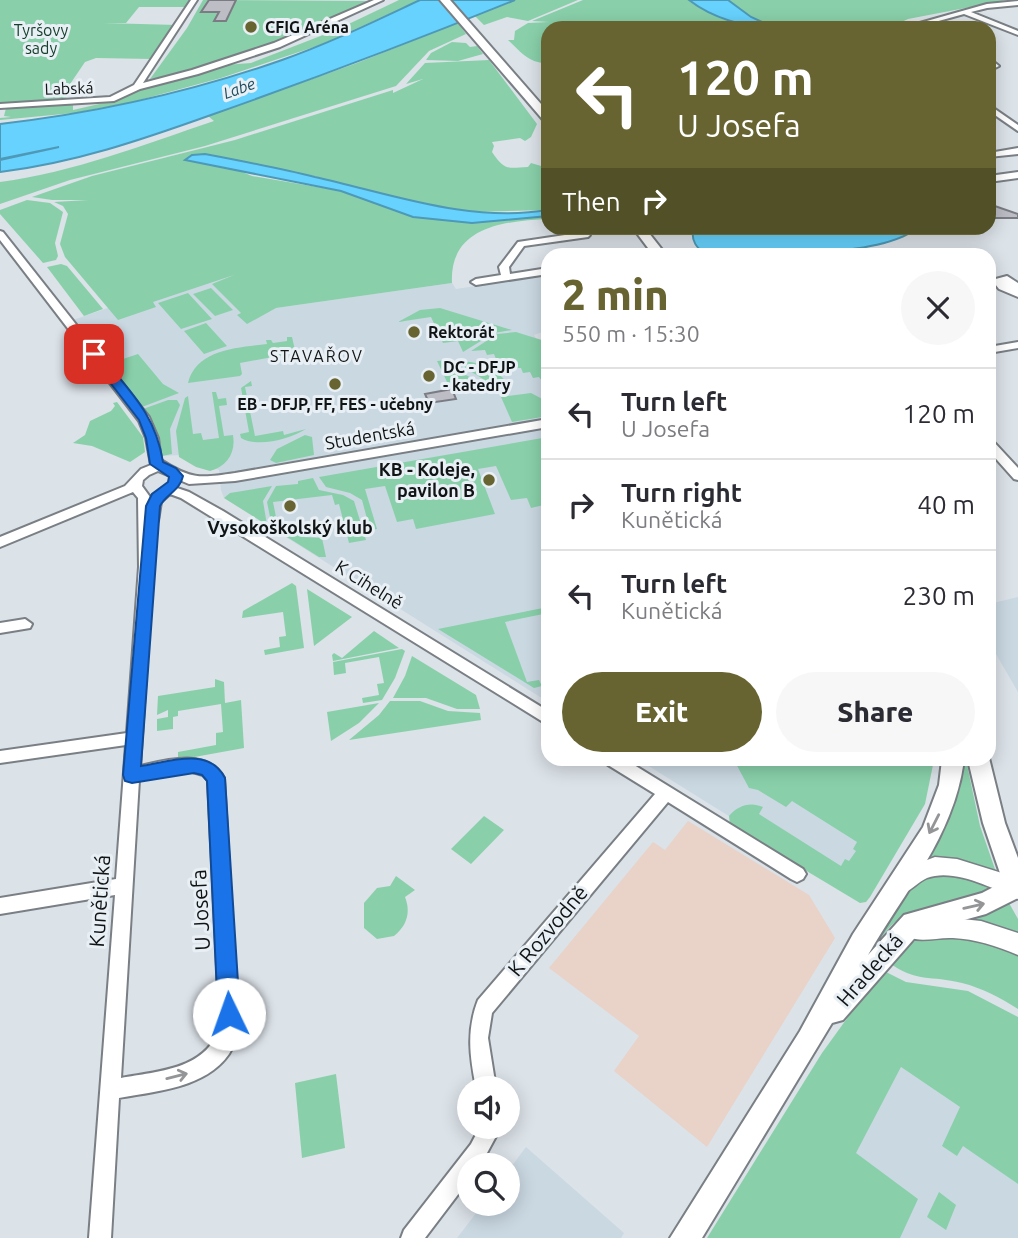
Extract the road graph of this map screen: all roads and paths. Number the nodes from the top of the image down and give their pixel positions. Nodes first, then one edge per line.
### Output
1 (194, 0) edge
2 (380, 0) edge
3 (445, 0) edge
4 (454, 0) edge
5 (1018, 3) edge
6 (964, 12) junction
7 (931, 21) edge
8 (987, 21) edge
9 (997, 25) edge
10 (1018, 33) edge
11 (481, 37) junction
12 (137, 87) junction
13 (541, 102) edge
14 (0, 106) edge
15 (541, 110) edge
16 (996, 113) edge
17 (1018, 115) edge
18 (1001, 117) junction
19 (1018, 129) edge
20 (1018, 151) edge
21 (996, 154) edge
22 (1018, 175) edge
23 (996, 178) edge
24 (0, 234) edge
25 (585, 235) dead end
26 (541, 272) edge
27 (506, 277) junction
28 (476, 282) dead end
29 (1018, 345) edge
30 (996, 349) edge
31 (541, 424) edge
32 (541, 430) edge
33 (153, 448) junction
34 (996, 452) edge
35 (170, 471) junction
36 (1018, 476) edge
37 (200, 483) junction
38 (139, 485) junction
39 (169, 489) junction
40 (219, 514) junction
41 (0, 542) edge
42 (146, 567) junction
43 (24, 624) dead end
44 (0, 628) edge
45 (541, 715) edge
46 (134, 738) junction
47 (0, 758) edge
48 (624, 766) edge
49 (953, 766) edge
50 (980, 766) edge
51 (132, 775) junction
52 (666, 792) junction
53 (797, 874) dead end
54 (124, 886) junction
55 (1017, 888) edge
56 (886, 905) junction
57 (0, 906) edge
58 (892, 944) junction
59 (1018, 944) edge
60 (484, 1076) edge
61 (784, 1080) junction
62 (110, 1090) junction
63 (484, 1139) edge
64 (100, 1238) edge
65 (412, 1238) edge
66 (685, 1238) edge

1 - 12 street
2 - 12 street, Labská
3 - 11 main road
4 - 11 main road
5 - 6 street
6 - 7 street
6 - 8 street
9 - 10 street
11 - 13 main road
11 - 15 main road
12 - 14 street, Labská
16 - 18 street
17 - 18 street
18 - 19 street
20 - 21 street
22 - 23 street
24 - 33 street
25 - 27 street
26 - 27 street
27 - 28 street
29 - 30 street
31 - 37 street, Studentská
32 - 37 street, Studentská
33 - 35 street
33 - 38 street
34 - 36 street
35 - 37 street
35 - 38 street
35 - 39 street
37 - 39 street
37 - 40 street
38 - 39 street
38 - 41 street
38 - 42 street, Kunětická
39 - 40 street, K Cihelně
39 - 42 street, Kunětická
40 - 45 street, K Cihelně
42 - 46 street, Kunětická
43 - 44 street
46 - 47 street
46 - 51 street, Kunětická
48 - 52 street
49 -> 56 main road, Hradecká
50 - 55 main road
51 - 54 street, Kunětická
62 -> 51 street, U Josefa
52 - 53 street
52 - 60 street, K Rozvodně
54 - 57 street
54 - 62 street, Kunětická
55 - 56 street
58 -> 55 main road, Hradecká
56 - 61 main road, Hradecká
58 - 59 street
58 - 61 main road, Hradecká
61 - 66 main road, Hradecká
62 - 64 street, Kunětická
63 - 65 street

